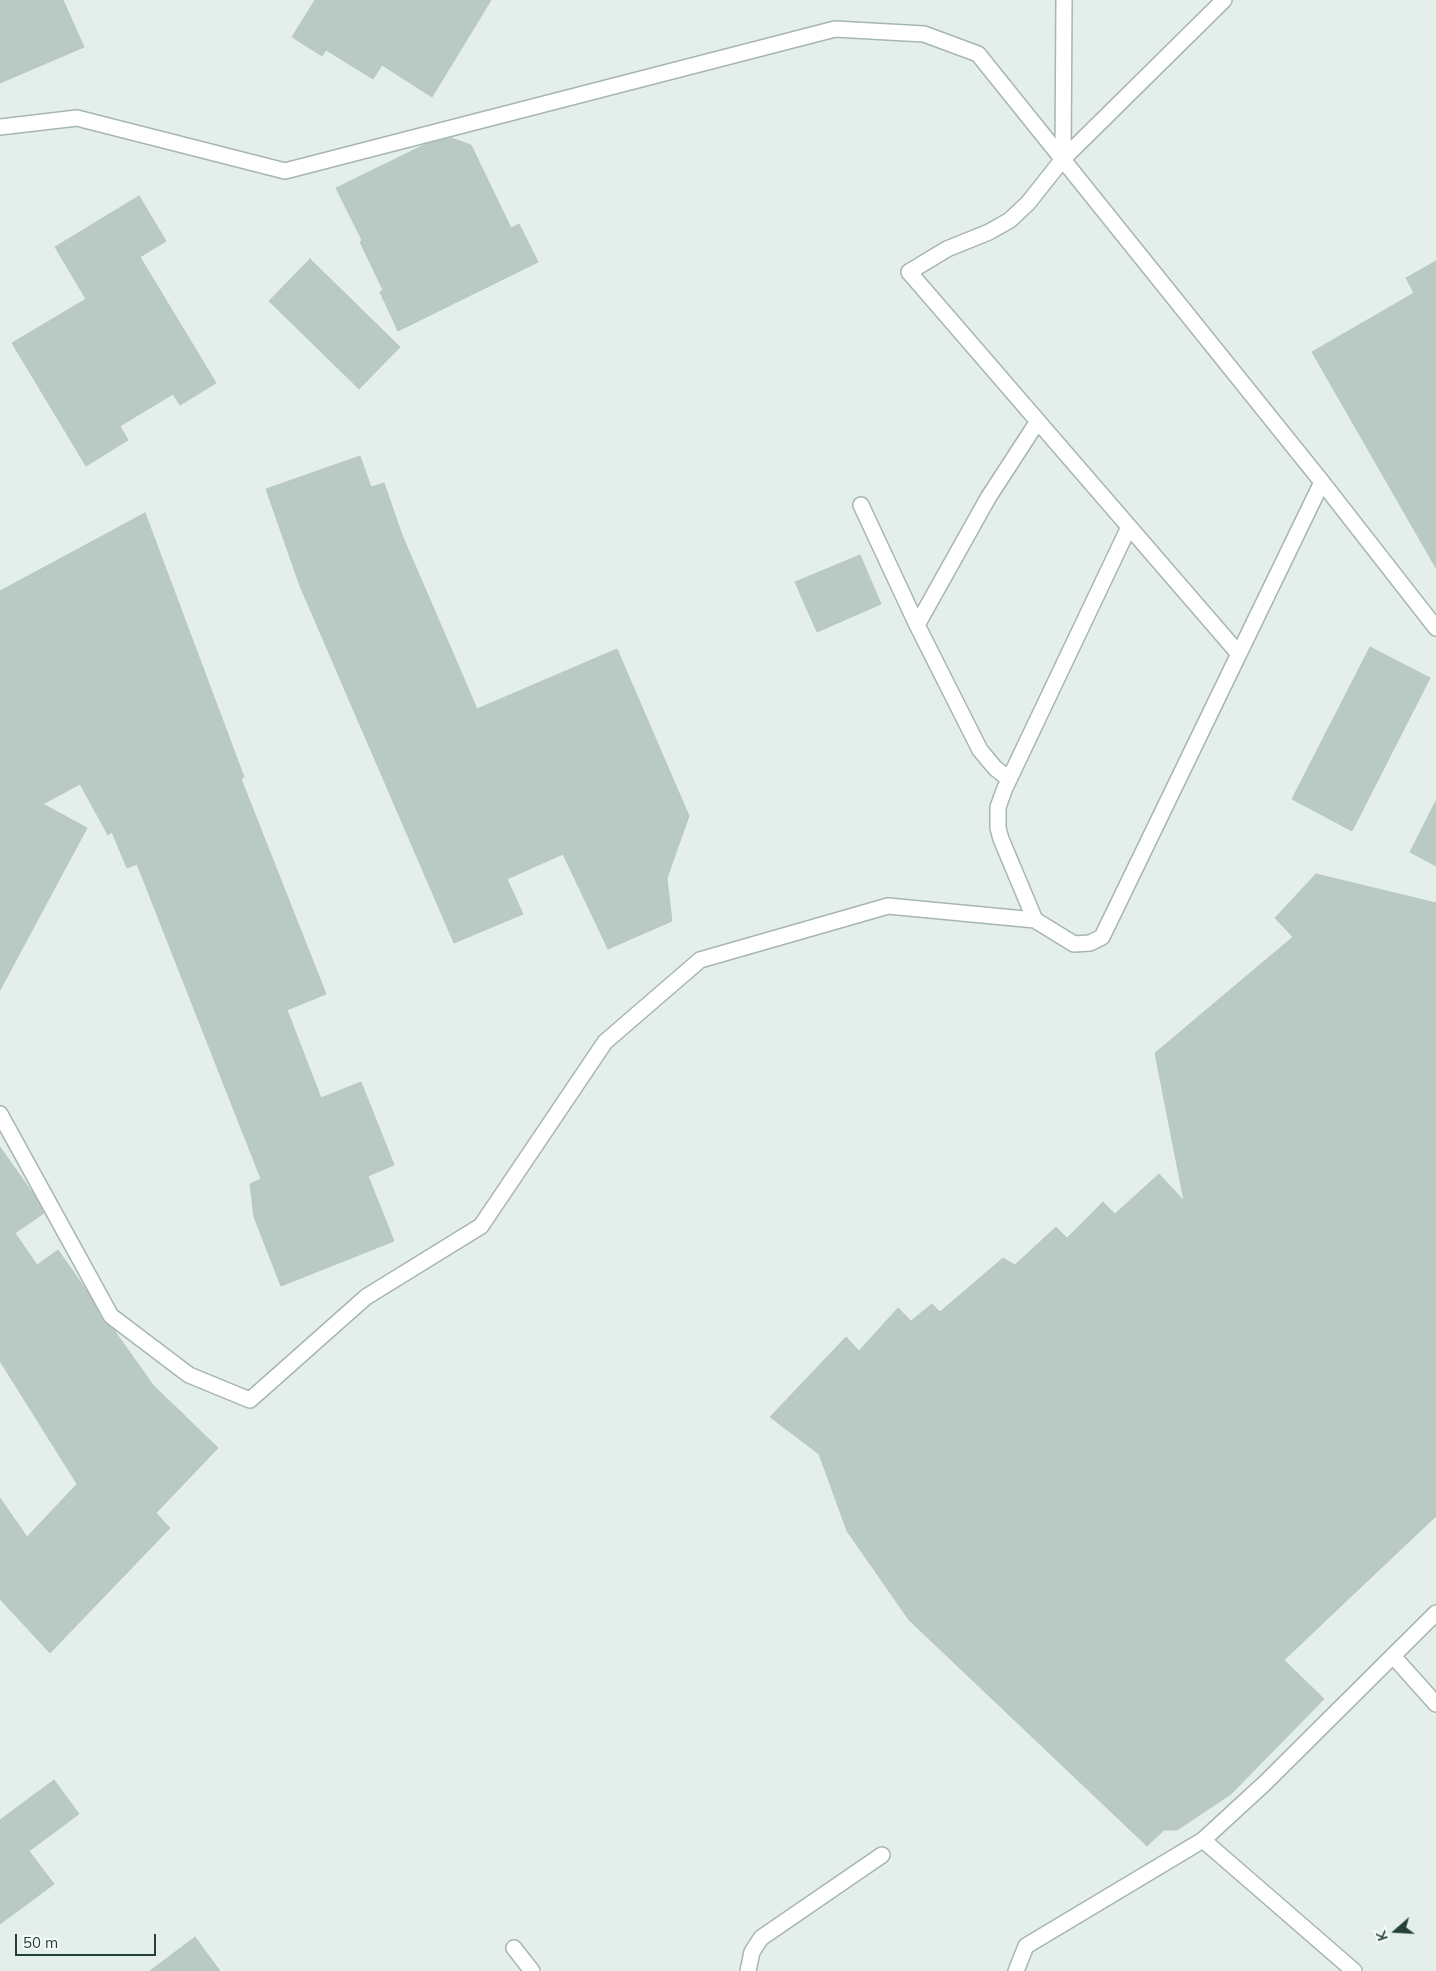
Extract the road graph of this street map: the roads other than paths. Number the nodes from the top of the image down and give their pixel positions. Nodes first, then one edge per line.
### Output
1 (1064, 0) edge
2 (1224, 0) edge
3 (0, 127) edge
4 (1064, 159) junction
5 (1038, 422) junction
6 (1322, 482) junction
7 (861, 505) dead end
8 (1129, 527) junction
9 (918, 625) junction
10 (1436, 628) edge
11 (1239, 654) junction
12 (1010, 779) junction
13 (1035, 920) junction
14 (0, 1114) edge
15 (1436, 1613) edge
16 (1393, 1656) junction
17 (1436, 1704) edge
18 (1203, 1840) junction
19 (882, 1855) dead end
20 (514, 1948) dead end
21 (532, 1971) edge
22 (748, 1971) edge
23 (1016, 1971) edge
24 (1354, 1971) edge

1 - 4 street
2 - 4 street
3 - 4 street
4 - 5 street
4 - 6 street
5 - 8 street
5 - 9 street
6 - 10 street
6 - 11 street
7 - 9 street
8 - 11 street
8 - 12 street
9 - 12 street
11 - 13 street
12 - 13 street
13 - 14 street
15 - 16 street
16 - 17 street
16 - 18 street
18 - 23 street
18 - 24 street
19 - 22 street
20 - 21 street

